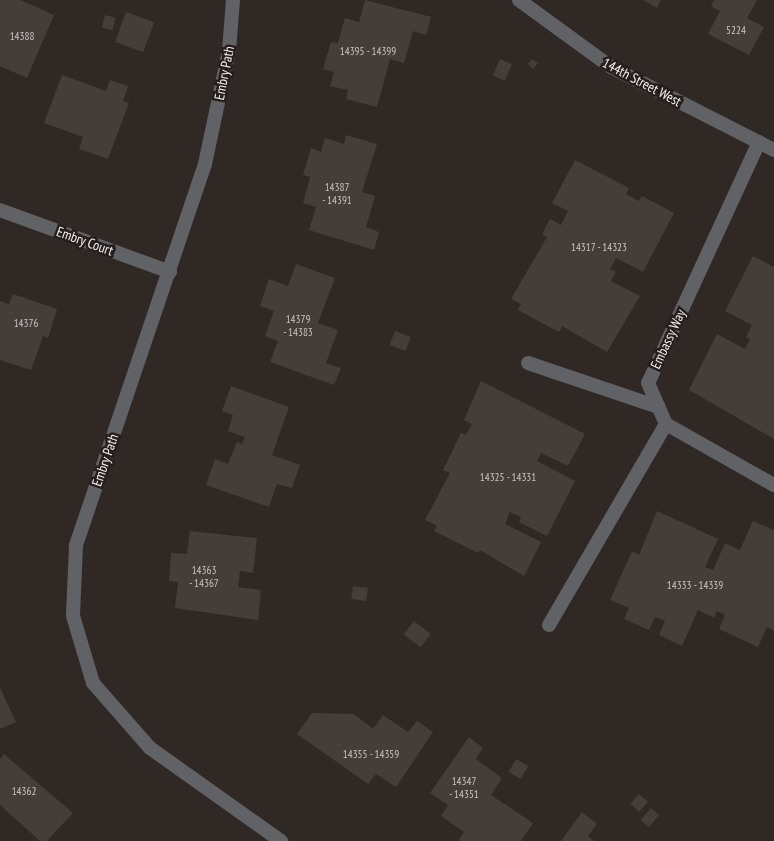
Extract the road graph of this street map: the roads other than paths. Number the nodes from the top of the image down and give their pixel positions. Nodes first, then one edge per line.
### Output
1 (234, 0) edge
2 (519, 0) edge
3 (759, 142) junction
4 (774, 150) edge
5 (0, 210) edge
6 (170, 272) junction
7 (528, 363) dead end
8 (659, 407) junction
9 (666, 424) junction
10 (774, 485) edge
11 (549, 625) dead end
12 (282, 841) edge

1 - 6 street, Embry Path
2 - 3 street, 144th Street West
3 - 4 street, 144th Street West
3 - 8 street, Embassy Way
5 - 6 street, Embry Court
6 - 12 street, Embry Path
7 - 8 street
8 - 9 street, Embassy Way
9 - 10 street
9 - 11 street

